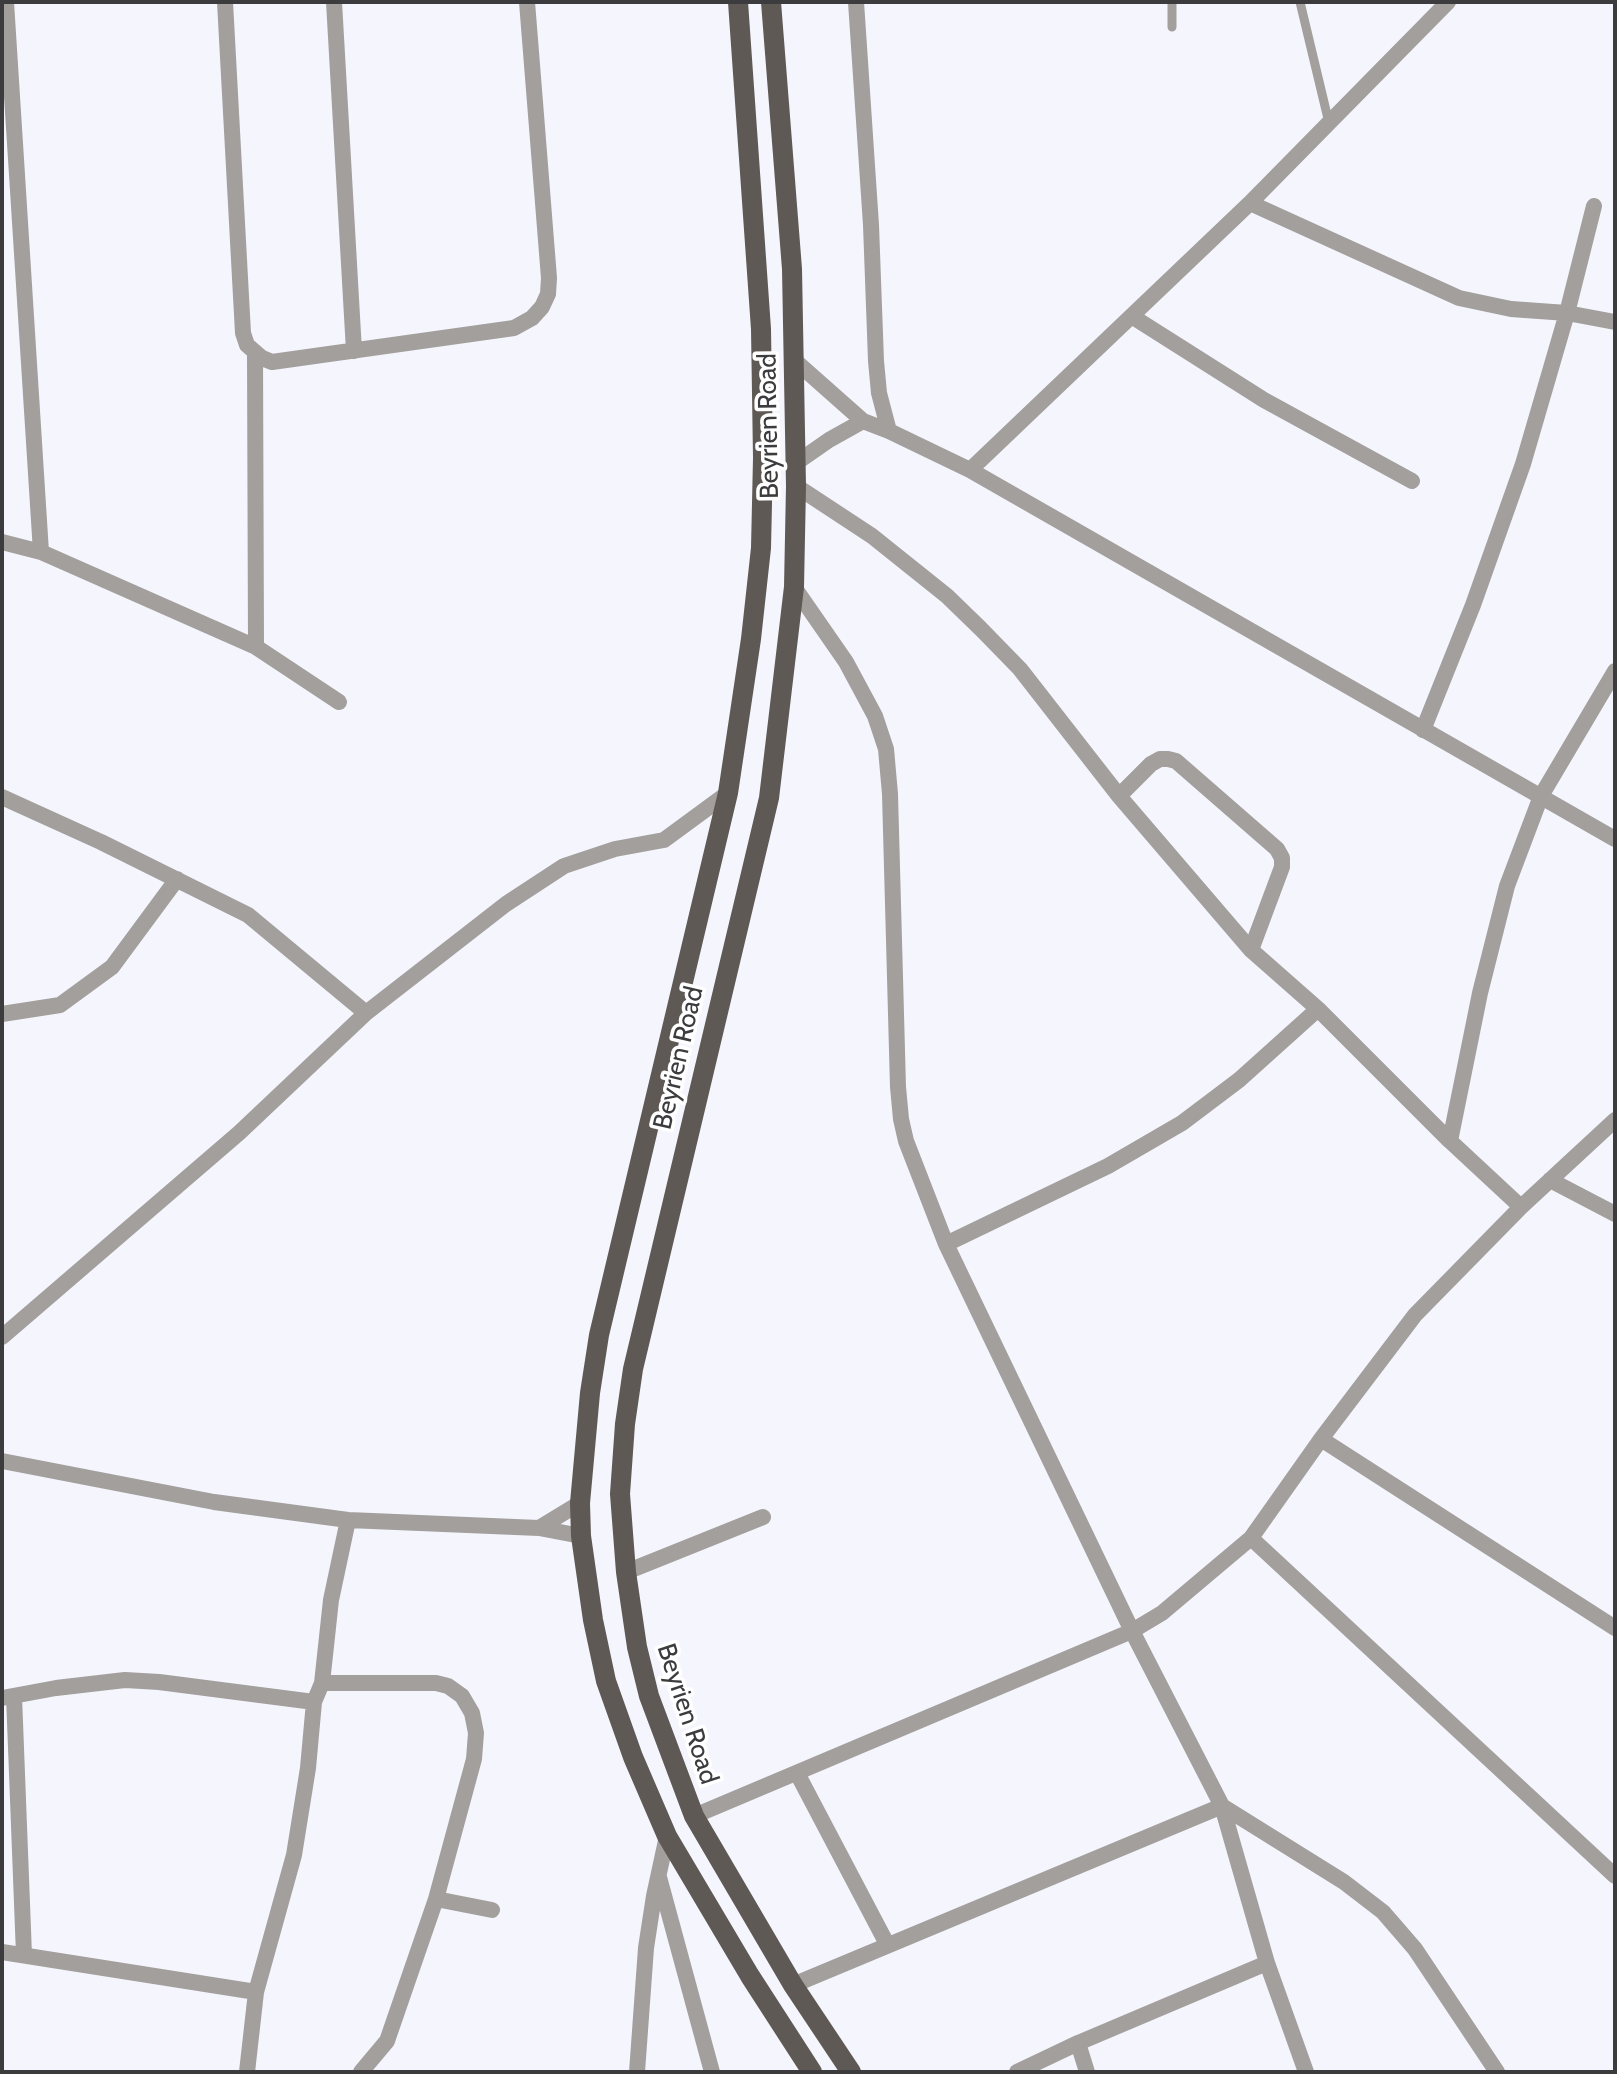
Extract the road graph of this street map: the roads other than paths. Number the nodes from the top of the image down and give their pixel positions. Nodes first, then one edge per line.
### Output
1 (6, 2) edge
2 (225, 2) edge
3 (334, 2) edge
4 (527, 2) edge
5 (738, 2) edge
6 (771, 2) edge
7 (856, 2) edge
8 (1172, 2) edge
9 (1300, 2) edge
10 (1448, 2) edge
11 (1172, 27) dead end
12 (1329, 123) junction
13 (1250, 203) junction
14 (1594, 206) dead end
15 (1567, 313) junction
16 (1133, 317) junction
17 (1615, 322) edge
18 (354, 351) junction
19 (255, 352) junction
20 (793, 359) junction
21 (863, 421) junction
22 (889, 431) junction
23 (796, 463) junction
24 (970, 470) junction
25 (1412, 481) dead end
26 (796, 486) junction
27 (2, 542) edge
28 (41, 552) junction
29 (794, 587) junction
30 (256, 647) junction
31 (1615, 671) edge
32 (339, 702) dead end
33 (1423, 730) junction
34 (728, 793) junction
35 (1119, 796) junction
36 (1541, 796) junction
37 (2, 797) edge
38 (1615, 839) edge
39 (177, 879) junction
40 (1251, 950) junction
41 (1318, 1009) junction
42 (366, 1013) junction
43 (2, 1014) edge
44 (1615, 1120) edge
45 (1450, 1141) junction
46 (1550, 1180) junction
47 (1521, 1207) junction
48 (1615, 1214) edge
49 (946, 1244) junction
50 (2, 1337) edge
51 (1321, 1439) junction
52 (2, 1461) edge
53 (580, 1503) junction
54 (763, 1517) dead end
55 (348, 1520) junction
56 (539, 1528) junction
57 (581, 1536) junction
58 (1251, 1538) junction
59 (626, 1572) junction
60 (1615, 1628) edge
61 (1132, 1631) junction
62 (322, 1683) junction
63 (8, 1697) edge
64 (314, 1702) junction
65 (797, 1773) junction
66 (1222, 1806) junction
67 (694, 1816) junction
68 (667, 1836) junction
69 (659, 1875) junction
70 (1615, 1876) edge
71 (436, 1899) junction
72 (492, 1910) dead end
73 (887, 1944) junction
74 (2, 1952) edge
75 (24, 1955) junction
76 (1267, 1963) junction
77 (793, 1985) junction
78 (256, 1992) junction
79 (1078, 2043) junction
80 (247, 2072) edge
81 (361, 2072) edge
82 (637, 2072) edge
83 (712, 2072) edge
84 (812, 2072) edge
85 (851, 2072) edge
86 (1017, 2072) edge
87 (1087, 2072) edge
88 (1306, 2072) edge
89 (1497, 2072) edge

1 - 28 street
2 - 19 street
3 - 18 street
4 - 18 street
5 - 34 main road, Beyrien Road
6 - 20 main road, Beyrien Road
7 - 22 street
8 - 11 lane
9 - 12 lane
10 - 12 street
12 - 13 street
13 - 15 street
13 - 16 street
14 - 15 street
15 - 17 street
15 - 33 street
16 - 24 street
16 - 25 street
18 - 19 street
19 - 30 street
20 - 21 street
20 - 23 main road, Beyrien Road
21 - 22 street
21 - 23 street
22 - 24 street
23 - 26 main road, Beyrien Road
24 - 33 street
26 - 29 main road, Beyrien Road
26 - 35 street
27 - 28 street
28 - 30 street
29 - 49 street
29 - 59 main road, Beyrien Road
30 - 32 street
31 - 36 street
33 - 36 street
34 - 42 street
34 - 53 main road, Beyrien Road
35 - 40 street
35 - 40 street
36 - 38 street
36 - 45 street
37 - 39 street
39 - 42 street
39 - 43 street
40 - 41 street
41 - 45 street
41 - 49 street
42 - 50 street
44 - 46 street
45 - 47 street
46 - 47 street
46 - 48 street
47 - 51 street
49 - 61 street
51 - 58 street
51 - 60 street
52 - 55 street
53 - 56 street
53 - 57 main road, Beyrien Road
54 - 59 street
55 - 56 street
55 - 62 street
56 - 57 street
57 - 68 main road, Beyrien Road
58 - 61 street
58 - 70 street
59 - 67 main road, Beyrien Road
61 - 65 street
61 - 66 street
62 - 64 street
62 - 71 street
63 - 64 street
63 - 75 street
64 - 78 street
65 - 67 street
65 - 73 street
66 - 73 street
66 - 76 street
66 - 89 street
67 - 77 main road, Beyrien Road
68 - 69 street
68 - 84 main road, Beyrien Road
69 - 82 street
69 - 83 street
71 - 72 street
71 - 81 street
73 - 77 street
74 - 75 street
75 - 78 street
76 - 79 street
76 - 88 street
77 - 85 main road, Beyrien Road
78 - 80 street
79 - 86 street
79 - 87 street

